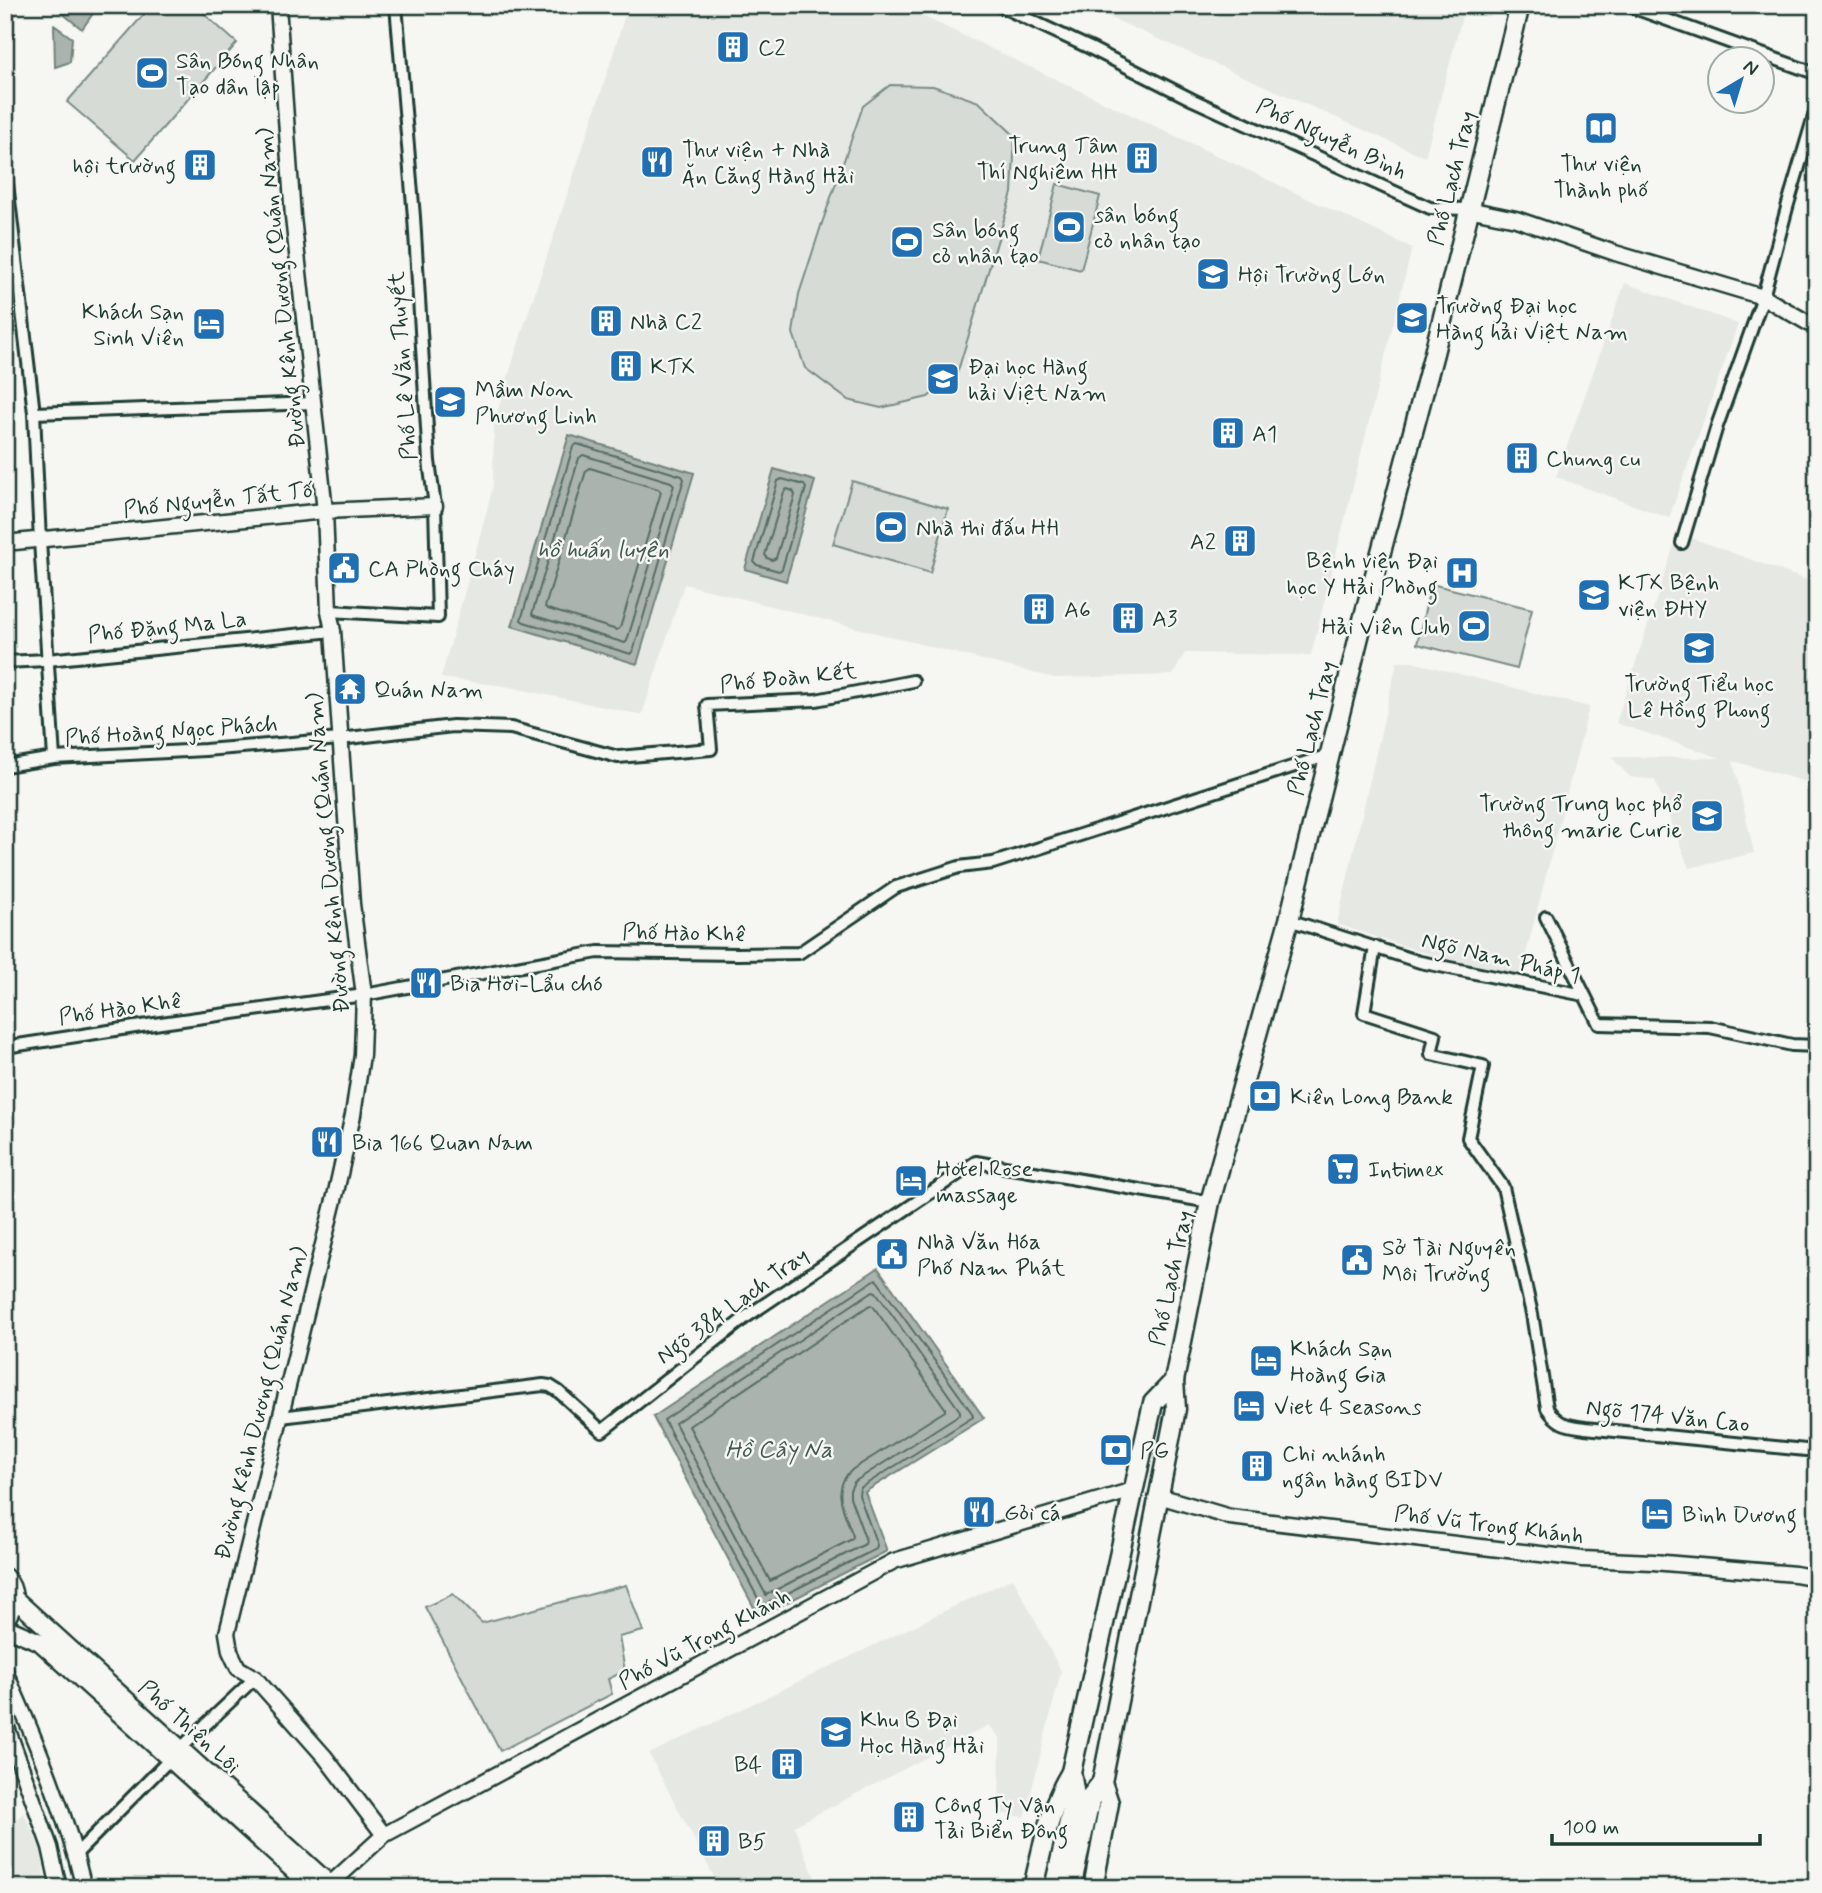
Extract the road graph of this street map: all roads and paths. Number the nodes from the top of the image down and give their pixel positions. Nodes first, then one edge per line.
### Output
1 (278, 5) edge
2 (396, 5) edge
3 (998, 5) edge
4 (1520, 5) edge
5 (1626, 5) edge
6 (1817, 74) edge
7 (1817, 106) edge
8 (5, 166) edge
9 (1468, 209) junction
10 (1763, 297) junction
11 (1817, 328) edge
12 (313, 403) junction
13 (34, 413) junction
14 (435, 506) junction
15 (325, 511) junction
16 (40, 541) junction
17 (5, 543) edge
18 (1682, 543) dead end
19 (329, 611) junction
20 (333, 631) junction
21 (47, 660) junction
22 (5, 662) edge
23 (913, 681) dead end
24 (340, 739) junction
25 (1329, 755) junction
26 (54, 758) junction
27 (5, 766) edge
28 (1546, 917) dead end
29 (1289, 920) junction
30 (1375, 947) junction
31 (364, 995) junction
32 (1584, 996) junction
33 (1817, 1046) edge
34 (5, 1047) edge
35 (1210, 1202) junction
36 (1174, 1381) junction
37 (281, 1416) junction
38 (1817, 1449) edge
39 (1133, 1490) junction
40 (1159, 1496) junction
41 (5, 1577) edge
42 (1817, 1578) edge
43 (14, 1598) junction
44 (5, 1620) edge
45 (5, 1627) edge
46 (46, 1637) junction
47 (5, 1671) edge
48 (255, 1678) junction
49 (5, 1722) edge
50 (175, 1753) junction
51 (1071, 1772) junction
52 (1102, 1782) junction
53 (384, 1835) junction
54 (1073, 1841) junction
55 (76, 1854) junction
56 (330, 1887) edge
57 (59, 1888) edge
58 (84, 1888) edge
59 (313, 1888) edge
60 (1033, 1888) edge
61 (1054, 1888) edge
62 (1071, 1888) edge
63 (1093, 1888) edge

1 - 12 street, Đường Kênh Dương (Quán Nam)
2 - 14 street, Phố Lê Văn Thuyết
3 - 9 street, Phố Nguyễn Bình
4 - 9 main road, Phố Lạch Tray
5 - 6 street
7 - 10 street
8 - 13 street
9 - 10 street, Phố Nguyễn Bình
9 - 25 main road, Phố Lạch Tray
10 - 11 street, Phố Nguyễn Bình
10 - 18 street
12 - 13 street
12 - 15 street, Đường Kênh Dương (Quán Nam)
13 - 16 street
14 - 15 street, Phố Nguyễn Tất Tố
14 - 19 street, Phố Lê Văn Thuyết
15 - 16 street, Phố Nguyễn Tất Tố
15 - 19 street, Đường Kênh Dương (Quán Nam)
16 - 17 street, Phố Nguyễn Tất Tố
16 - 21 street
19 - 20 street, Đường Kênh Dương (Quán Nam)
20 - 21 street, Phố Đặng Ma La
20 - 24 street, Đường Kênh Dương (Quán Nam)
21 - 22 street, Phố Đặng Ma La
21 - 26 street
23 - 24 street, Phố Đoàn Kết
24 - 26 street, Phố Hoàng Ngọc Phách
24 - 31 street, Đường Kênh Dương (Quán Nam)
25 - 29 main road, Phố Lạch Tray
25 - 31 street, Phố Hào Khê
26 - 27 street, Phố Hoàng Ngọc Phách
28 - 32 street
29 - 30 street, Ngõ Nam Pháp 1
29 - 35 main road, Phố Lạch Tray
30 - 32 street, Ngõ Nam Pháp 1
30 - 38 street, Ngõ 174 Văn Cao
31 - 34 street, Phố Hào Khê
31 - 37 street, Đường Kênh Dương (Quán Nam)
32 - 33 street, Ngõ Nam Pháp 1
35 - 36 main road, Phố Lạch Tray
35 - 37 street, Ngõ 384 Lạch Tray
36 - 39 main road, Phố Lạch Tray
36 - 40 main road, Phố Lạch Tray
37 - 48 street, Đường Kênh Dương (Quán Nam)
39 - 51 main road, Phố Lạch Tray
39 - 53 street, Phố Vũ Trọng Khánh
40 - 42 street, Phố Vũ Trọng Khánh
40 - 52 main road, Phố Lạch Tray
41 - 43 main road
43 - 44 main road
43 - 46 main road, Phố Thiên Lôi
45 - 46 main road, Phố Thiên Lôi
46 - 50 main road, Phố Thiên Lôi
47 - 55 street
48 - 50 street
48 - 53 street, Đường Kênh Dương (Quán Nam)
49 - 57 street
50 - 55 street
50 - 56 main road, Phố Thiên Lôi
50 - 59 main road, Phố Thiên Lôi
51 - 54 main road
51 - 60 main road, Phố Lạch Tray
52 - 54 main road
52 - 63 main road, Phố Lạch Tray
53 - 56 street, Phố Vũ Trọng Khánh
54 - 61 main road
54 - 62 main road
55 - 58 street

